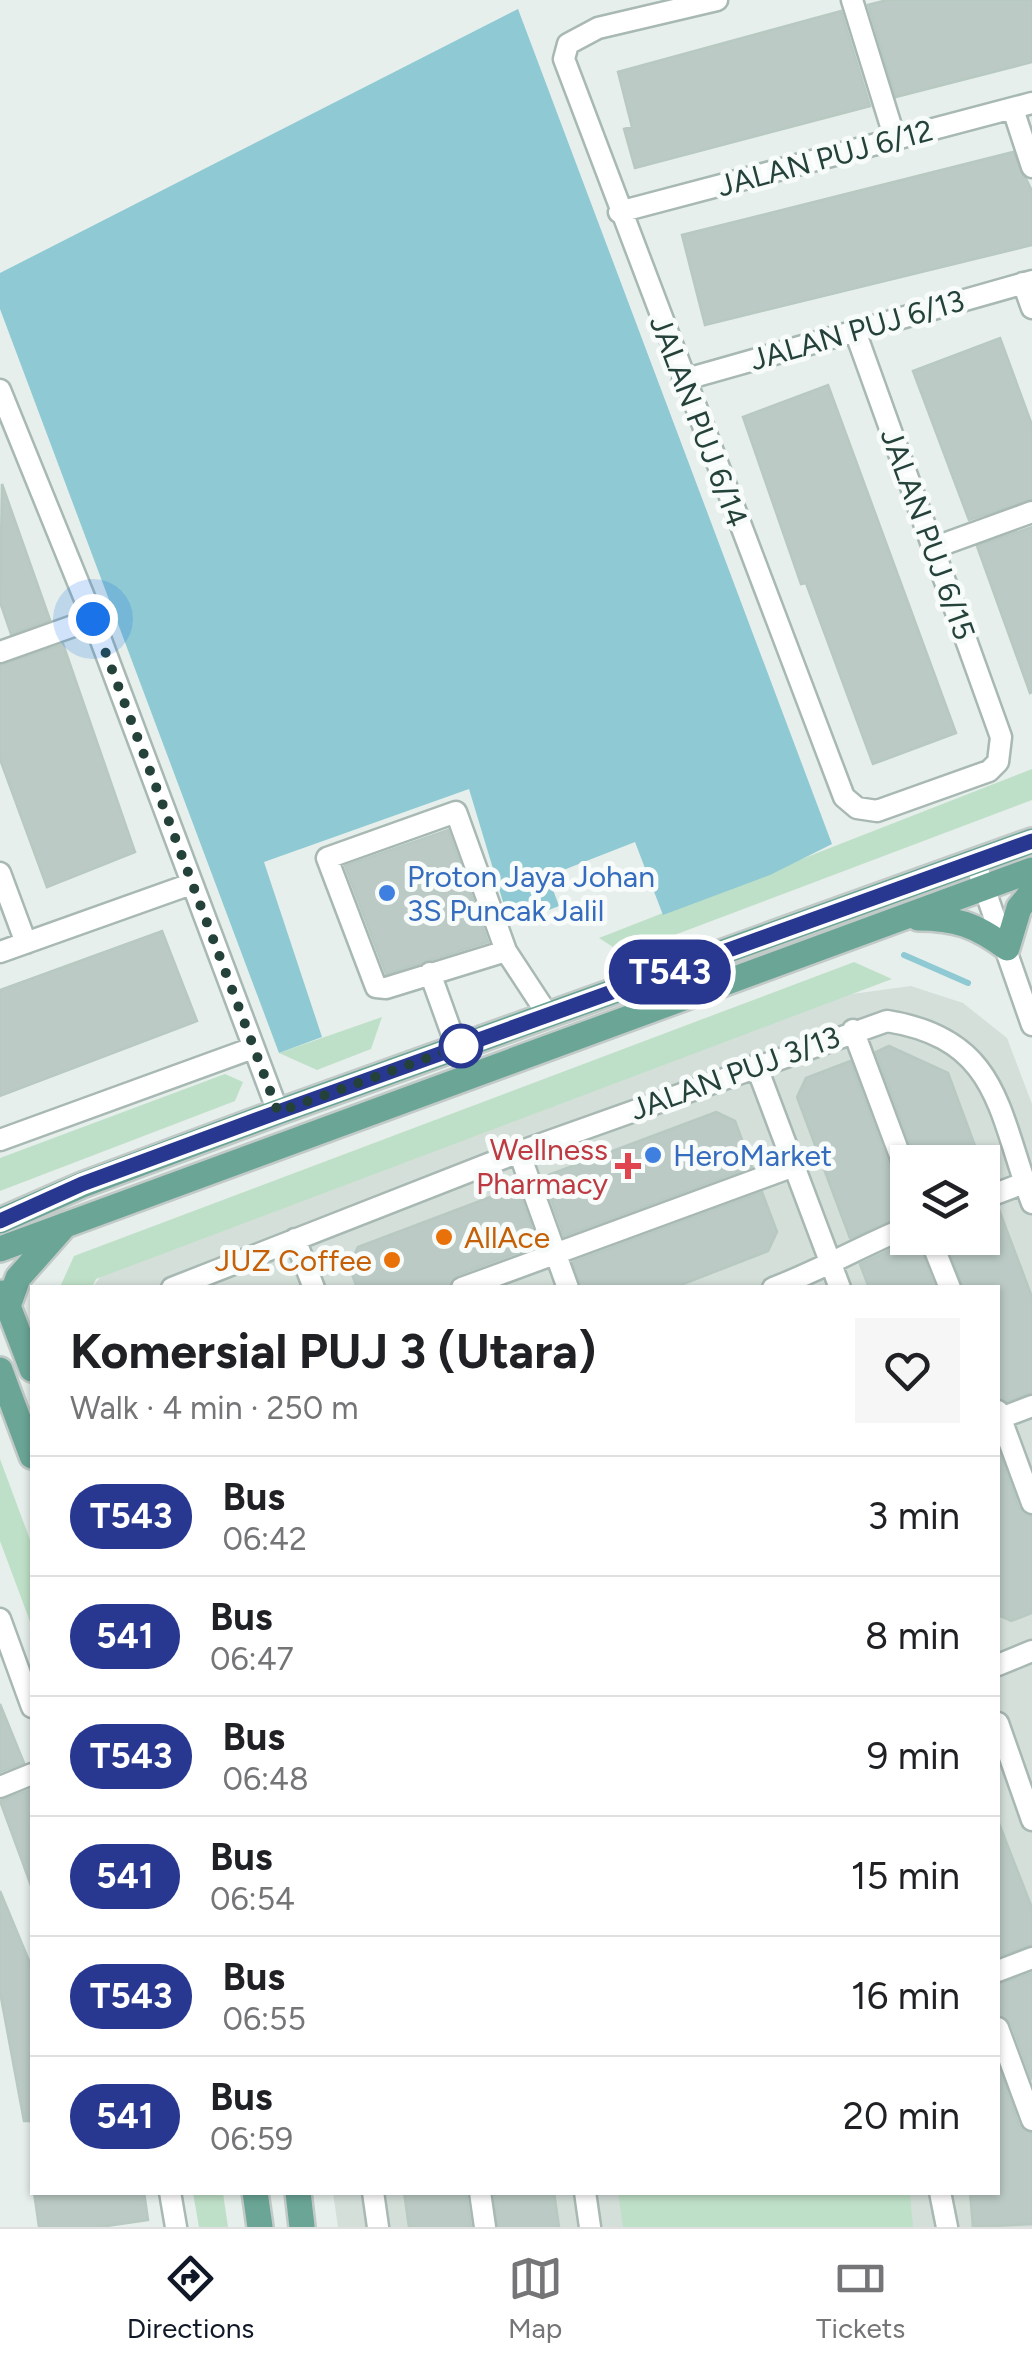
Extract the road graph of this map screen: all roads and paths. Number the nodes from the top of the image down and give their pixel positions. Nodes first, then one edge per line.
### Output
1 (717, 0) edge
2 (852, 0) edge
3 (1022, 106) edge
4 (895, 139) junction
5 (1032, 168) edge
6 (619, 212) junction
7 (1027, 282) edge
8 (1032, 308) edge
9 (855, 331) junction
10 (683, 380) junction
11 (0, 390) edge
12 (1032, 512) edge
13 (933, 548) junction
14 (93, 619) junction
15 (0, 652) edge
16 (1000, 737) joint
17 (1032, 841) edge
18 (975, 862) junction
19 (1032, 870) edge
20 (0, 873) edge
21 (191, 884) junction
22 (984, 887) junction
23 (1032, 892) edge
24 (902, 918) junction
25 (26, 943) junction
26 (1007, 948) junction
27 (506, 951) junction
28 (0, 952) edge
29 (430, 973) junction
30 (548, 1015) junction
31 (1032, 1024) edge
32 (854, 1030) junction
33 (253, 1048) junction
34 (458, 1048) junction
35 (756, 1065) junction
36 (278, 1112) junction
37 (0, 1140) edge
38 (896, 1145) edge
39 (518, 1152) junction
40 (794, 1166) junction
41 (1024, 1183) junction
42 (1000, 1192) edge
43 (1032, 1204) edge
44 (0, 1221) edge
45 (64, 1225) junction
46 (890, 1235) edge
47 (295, 1239) junction
48 (0, 1249) edge
49 (555, 1253) junction
50 (937, 1255) edge
51 (832, 1266) junction
52 (204, 1282) edge
53 (313, 1285) edge
54 (470, 1285) edge
55 (567, 1285) edge
56 (781, 1285) edge
57 (839, 1285) edge
58 (949, 1285) edge
59 (4, 1295) edge
60 (30, 1365) edge
61 (0, 1370) edge
62 (1032, 1406) edge
63 (1000, 1415) edge
64 (1000, 1421) edge
65 (30, 1451) edge
66 (1032, 1503) edge
67 (0, 1619) edge
68 (1032, 1651) edge
69 (1000, 1664) edge
70 (30, 1702) edge
71 (1000, 1730) edge
72 (30, 1775) edge
73 (0, 1787) edge
74 (1032, 1820) edge
75 (1032, 1958) edge
76 (1000, 1970) edge
77 (1000, 2033) edge
78 (1032, 2120) edge
79 (171, 2195) edge
80 (255, 2195) edge
81 (298, 2195) edge
82 (373, 2195) edge
83 (480, 2195) edge
84 (585, 2195) edge
85 (941, 2195) edge
86 (176, 2227) edge
87 (260, 2227) edge
88 (302, 2227) edge
89 (378, 2227) edge
90 (484, 2227) edge
91 (590, 2227) edge
92 (947, 2227) edge

1 - 6 street, JALAN PUJ 6/14
2 - 4 street
3 - 4 street, JALAN PUJ 6/12
3 - 5 street
4 - 6 street, JALAN PUJ 6/12
6 - 10 street, JALAN PUJ 6/14
7 - 8 street
7 - 9 street, JALAN PUJ 6/13
9 - 10 street, JALAN PUJ 6/13
9 - 13 street, JALAN PUJ 6/15
10 - 16 street, JALAN PUJ 6/14
11 - 14 street
12 - 13 street
13 - 16 street, JALAN PUJ 6/15
14 - 15 street
14 - 21 street
17 - 18 main road
18 - 22 street
18 - 30 main road
19 - 22 main road
20 - 25 street
21 - 25 street
21 - 33 street
22 - 24 main road
22 - 26 street
23 - 26 main road
24 - 26 main road
24 - 45 main road
25 - 28 street
26 - 31 street
27 - 29 street
27 - 29 street
27 - 30 street
29 - 34 street
30 - 34 main road
32 - 35 street, JALAN PUJ 3/13
32 - 38 street
32 - 41 street, JALAN PUJ 3/13
33 - 36 street
33 - 37 street
34 - 36 main road
35 - 39 street, JALAN PUJ 3/13
35 - 40 street
36 - 44 main road
39 - 47 street, JALAN PUJ 3/13
39 - 49 street
40 - 49 street
40 - 51 street
41 - 42 street
41 - 43 street
45 - 48 main road
45 - 59 main road
46 - 51 street
47 - 52 street, JALAN PUJ 3/13
47 - 53 street
49 - 54 street
49 - 55 street
50 - 58 street
51 - 56 street
51 - 57 street
59 - 60 main road
61 - 65 main road
62 - 63 street
64 - 66 street
67 - 70 street
68 - 69 street
71 - 74 street
72 - 73 street
75 - 76 street
77 - 78 street
79 - 86 street
80 - 87 main road
81 - 88 main road
82 - 89 street
83 - 90 street
84 - 91 street
85 - 92 street

